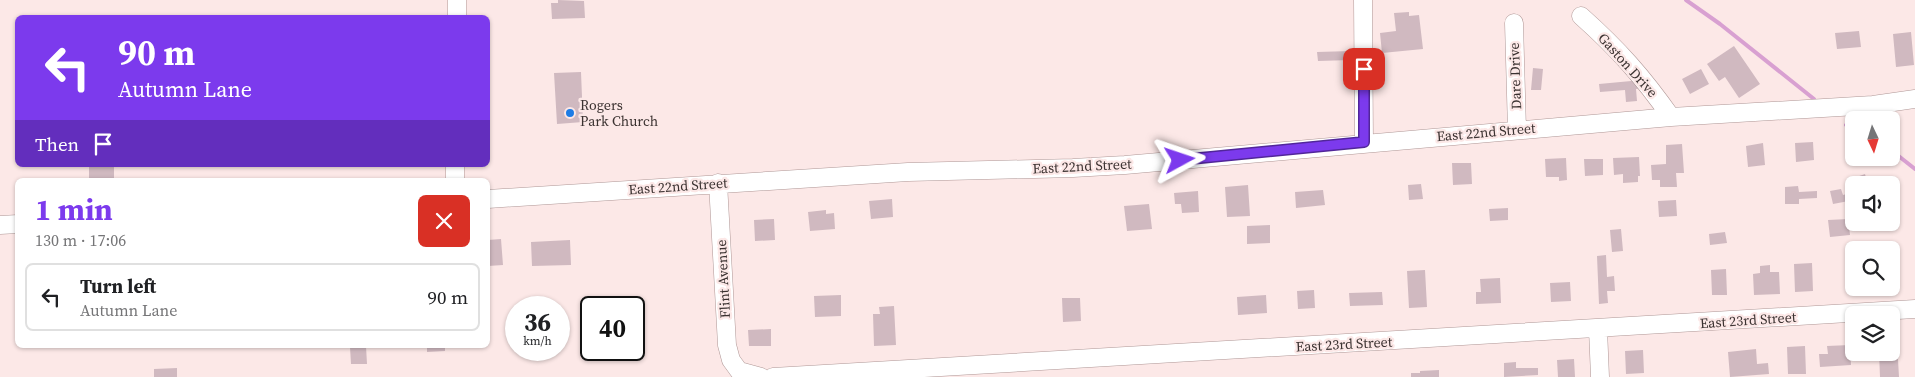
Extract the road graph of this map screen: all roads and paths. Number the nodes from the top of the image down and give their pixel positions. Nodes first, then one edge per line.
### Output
1 (457, 0) edge
2 (1363, 0) edge
3 (457, 15) edge
4 (1581, 16) dead end
5 (1514, 23) dead end
6 (1915, 99) edge
7 (1671, 117) junction
8 (1517, 130) junction
9 (1364, 142) junction
10 (718, 184) junction
11 (490, 199) edge
12 (15, 224) edge
13 (0, 225) edge
14 (1915, 309) edge
15 (1598, 329) junction
16 (761, 377) edge
17 (773, 377) edge
18 (1600, 377) edge

1 - 3 street
2 - 9 street
4 - 7 street, Gaston Drive
5 - 8 street, Dare Drive
6 - 7 street, East 22nd Street
7 - 8 street, East 22nd Street
8 - 9 street, East 22nd Street
9 - 10 street, East 22nd Street
10 - 11 street, East 22nd Street
10 - 16 street, Flint Avenue
12 - 13 street
14 - 15 street, East 23rd Street
15 - 17 street, East 23rd Street
15 - 18 street

